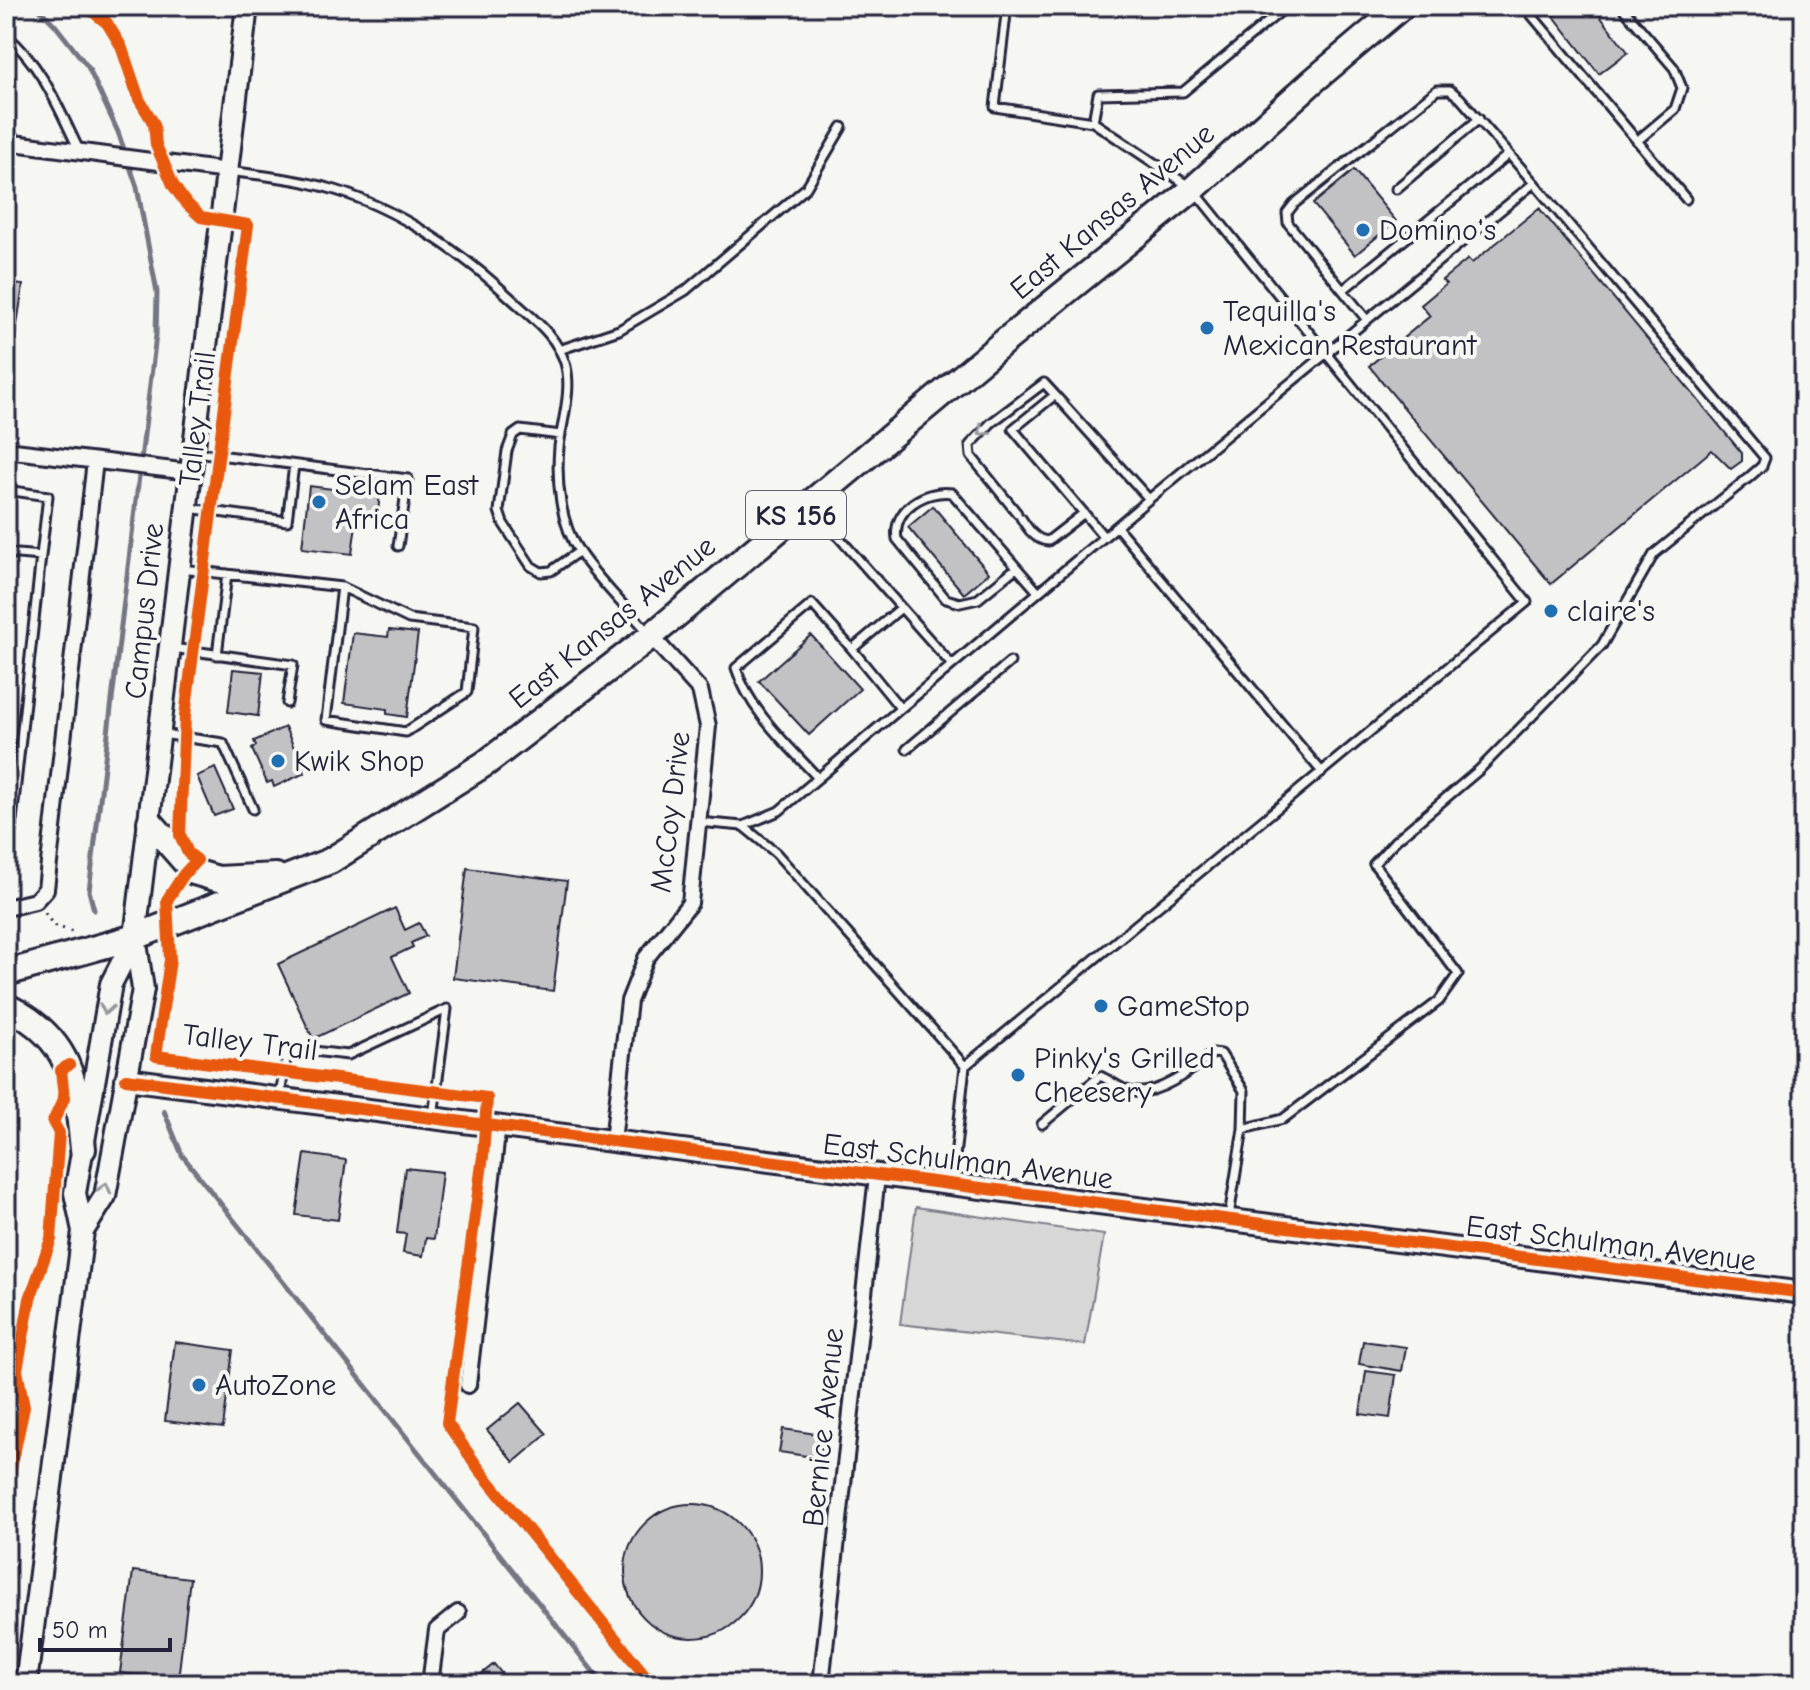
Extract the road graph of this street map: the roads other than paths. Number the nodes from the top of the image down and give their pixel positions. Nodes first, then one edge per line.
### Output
1 (247, 6) edge
2 (1007, 6) edge
3 (1287, 6) edge
4 (1402, 6) edge
5 (1524, 6) edge
6 (1621, 6) edge
7 (6, 35) edge
8 (1479, 119) junction
9 (1093, 122) junction
10 (842, 127) dead end
11 (1637, 141) junction
12 (6, 142) edge
13 (80, 152) junction
14 (1509, 154) junction
15 (227, 171) junction
16 (1534, 183) junction
17 (1193, 189) junction
18 (1396, 189) dead end
19 (1686, 199) dead end
20 (1343, 290) junction
21 (1367, 320) junction
22 (559, 350) junction
23 (1326, 353) junction
24 (1055, 395) junction
25 (561, 435) junction
26 (6, 450) edge
27 (193, 452) junction
28 (95, 461) junction
29 (294, 465) junction
30 (190, 472) junction
31 (6, 490) edge
32 (1149, 499) junction
33 (810, 504) junction
34 (186, 507) junction
35 (1084, 513) junction
36 (1117, 527) junction
37 (1104, 537) junction
38 (398, 546) dead end
39 (578, 552) junction
40 (6, 553) edge
41 (41, 556) junction
42 (1016, 568) junction
43 (179, 569) junction
44 (227, 574) junction
45 (342, 587) junction
46 (1038, 592) junction
47 (901, 608) junction
48 (651, 636) junction
49 (170, 648) junction
50 (852, 649) junction
51 (217, 655) junction
52 (1010, 662) dead end
53 (952, 665) junction
54 (287, 703) dead end
55 (900, 708) junction
56 (160, 734) junction
57 (907, 749) dead end
58 (1322, 772) junction
59 (818, 778) junction
60 (253, 809) dead end
61 (150, 822) junction
62 (698, 822) junction
63 (743, 826) junction
64 (6, 852) edge
65 (291, 876) junction
66 (6, 908) edge
67 (135, 937) junction
68 (6, 973) edge
69 (6, 1006) edge
70 (965, 1066) junction
71 (126, 1079) junction
72 (280, 1098) junction
73 (433, 1117) junction
74 (1042, 1124) dead end
75 (498, 1125) junction
76 (1243, 1129) junction
77 (613, 1141) junction
78 (83, 1149) junction
79 (877, 1176) junction
80 (952, 1186) junction
81 (1228, 1221) junction
82 (83, 1231) junction
83 (1804, 1293) edge
84 (468, 1385) dead end
85 (458, 1613) dead end
86 (26, 1684) edge
87 (430, 1684) edge
88 (821, 1684) edge

1 - 15 main road, Campus Drive
2 - 9 lane
3 - 9 lane
4 - 17 main road, East Kansas Avenue / KS 156
5 - 11 lane
6 - 11 lane
7 - 13 lane
8 - 14 lane
8 - 18 lane
8 - 20 lane
9 - 17 lane
10 - 22 lane
11 - 19 lane
12 - 13 street
13 - 15 street
14 - 16 lane
14 - 20 lane
15 - 22 lane
15 - 27 main road, Campus Drive
16 - 21 lane
16 - 76 lane
17 - 23 lane
17 - 33 main road, East Kansas Avenue / KS 156
20 - 21 lane
21 - 23 lane
22 - 25 lane
23 - 32 lane
23 - 58 lane
24 - 32 lane
24 - 35 lane
24 -> 35 lane
25 - 39 lane
25 - 39 lane
26 - 28 street
27 - 29 lane
27 - 30 main road, Campus Drive
28 - 30 street
28 - 66 street
29 - 34 lane
29 - 38 lane
30 - 34 main road, Campus Drive
31 - 41 lane
32 - 36 lane
33 - 47 lane
33 - 48 main road, East Kansas Avenue / KS 156
34 - 43 main road, Campus Drive
35 - 37 lane
36 - 37 lane
36 - 58 lane
37 - 46 lane
39 - 48 lane
40 - 41 lane
41 - 64 lane
42 - 42 lane
42 - 46 lane
43 - 44 lane
43 - 49 main road, Campus Drive
44 - 45 lane
44 - 51 lane
45 - 45 lane
46 - 53 lane
47 - 50 lane
47 - 53 lane
48 - 62 street, McCoy Drive
48 - 65 main road, East Kansas Avenue / KS 156
49 - 51 lane
49 - 56 main road, Campus Drive
50 - 55 lane
50 - 59 lane
51 - 54 lane
52 - 57 lane
53 - 55 lane
55 - 59 lane
56 - 60 lane
56 - 61 main road, Campus Drive
58 - 70 lane
59 - 63 lane
61 - 65 main road
61 - 67 main road, Campus Drive
62 - 63 lane
62 - 77 street, McCoy Drive
63 - 70 lane
65 - 67 main road, East Kansas Avenue / KS 156
67 - 68 main road, East Kansas Avenue / KS 156
67 - 71 main road, Campus Drive
67 -> 78 main road, Campus Drive
69 - 78 main road
70 - 80 lane
71 - 72 main road, East Schulman Avenue
82 -> 71 main road, Campus Drive
72 - 73 main road, East Schulman Avenue
72 - 73 lane
73 - 75 main road, East Schulman Avenue
74 - 76 lane
75 - 77 main road, East Schulman Avenue
75 - 84 street
76 - 81 lane
77 - 79 main road, East Schulman Avenue
78 - 82 main road, Campus Drive
79 - 80 main road, East Schulman Avenue
79 - 88 street, Bernice Avenue
80 - 81 main road, East Schulman Avenue
81 - 83 main road, East Schulman Avenue
82 - 86 main road, Campus Drive
85 - 87 street

